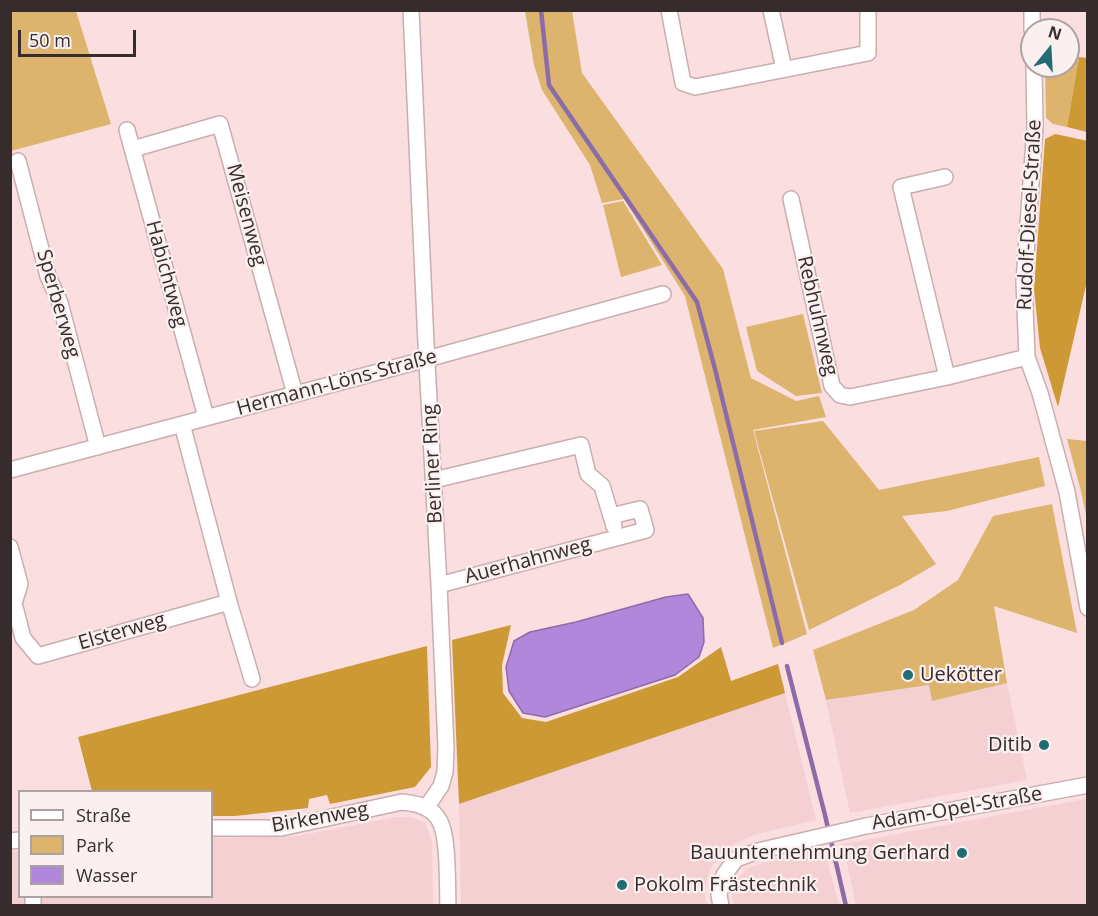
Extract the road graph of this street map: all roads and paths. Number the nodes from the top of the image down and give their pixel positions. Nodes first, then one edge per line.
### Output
1 (411, 10) edge
2 (669, 10) edge
3 (771, 10) edge
4 (868, 10) edge
5 (784, 69) junction
6 (1034, 78) edge
7 (127, 130) dead end
8 (132, 149) junction
9 (18, 161) dead end
10 (945, 177) dead end
11 (791, 200) dead end
12 (663, 294) dead end
13 (1027, 357) junction
14 (427, 359) junction
15 (946, 376) junction
16 (295, 394) junction
17 (206, 417) junction
18 (182, 424) junction
19 (98, 447) junction
20 (10, 470) edge
21 (434, 480) junction
22 (611, 516) junction
23 (616, 538) junction
24 (10, 547) edge
25 (439, 585) junction
26 (229, 602) junction
27 (1088, 608) edge
28 (17, 640) edge
29 (252, 679) dead end
30 (1088, 785) edge
31 (426, 808) junction
32 (213, 828) edge
33 (448, 906) edge
34 (721, 906) edge

1 - 14 street, Berliner Ring
2 - 5 street
3 - 5 street
4 - 5 street
6 - 13 street, Rudolf-Diesel-Straße
7 - 8 street, Habichtweg
8 - 16 street, Meisenweg
8 - 17 street, Habichtweg
9 - 19 street, Sperberweg
10 - 15 street
11 - 15 street, Rebhuhnweg
12 - 14 street, Hermann-Löns-Straße
13 - 15 street, Rebhuhnweg
13 - 27 street, Rudolf-Diesel-Straße
14 - 16 street, Hermann-Löns-Straße
14 - 21 street, Berliner Ring
16 - 17 street, Hermann-Löns-Straße
17 - 18 street, Hermann-Löns-Straße
18 - 19 street, Hermann-Löns-Straße
18 - 26 street
19 - 20 street, Hermann-Löns-Straße
21 - 22 street, Auerhahnweg
21 - 25 street, Berliner Ring
22 - 23 street, Auerhahnweg
22 - 23 street, Auerhahnweg
23 - 25 street, Auerhahnweg
24 - 28 street, Elsterweg
25 - 31 street, Berliner Ring
26 - 28 street, Elsterweg
26 - 29 street
30 - 34 street, Adam-Opel-Straße
31 - 32 street, Birkenweg
31 - 33 street

